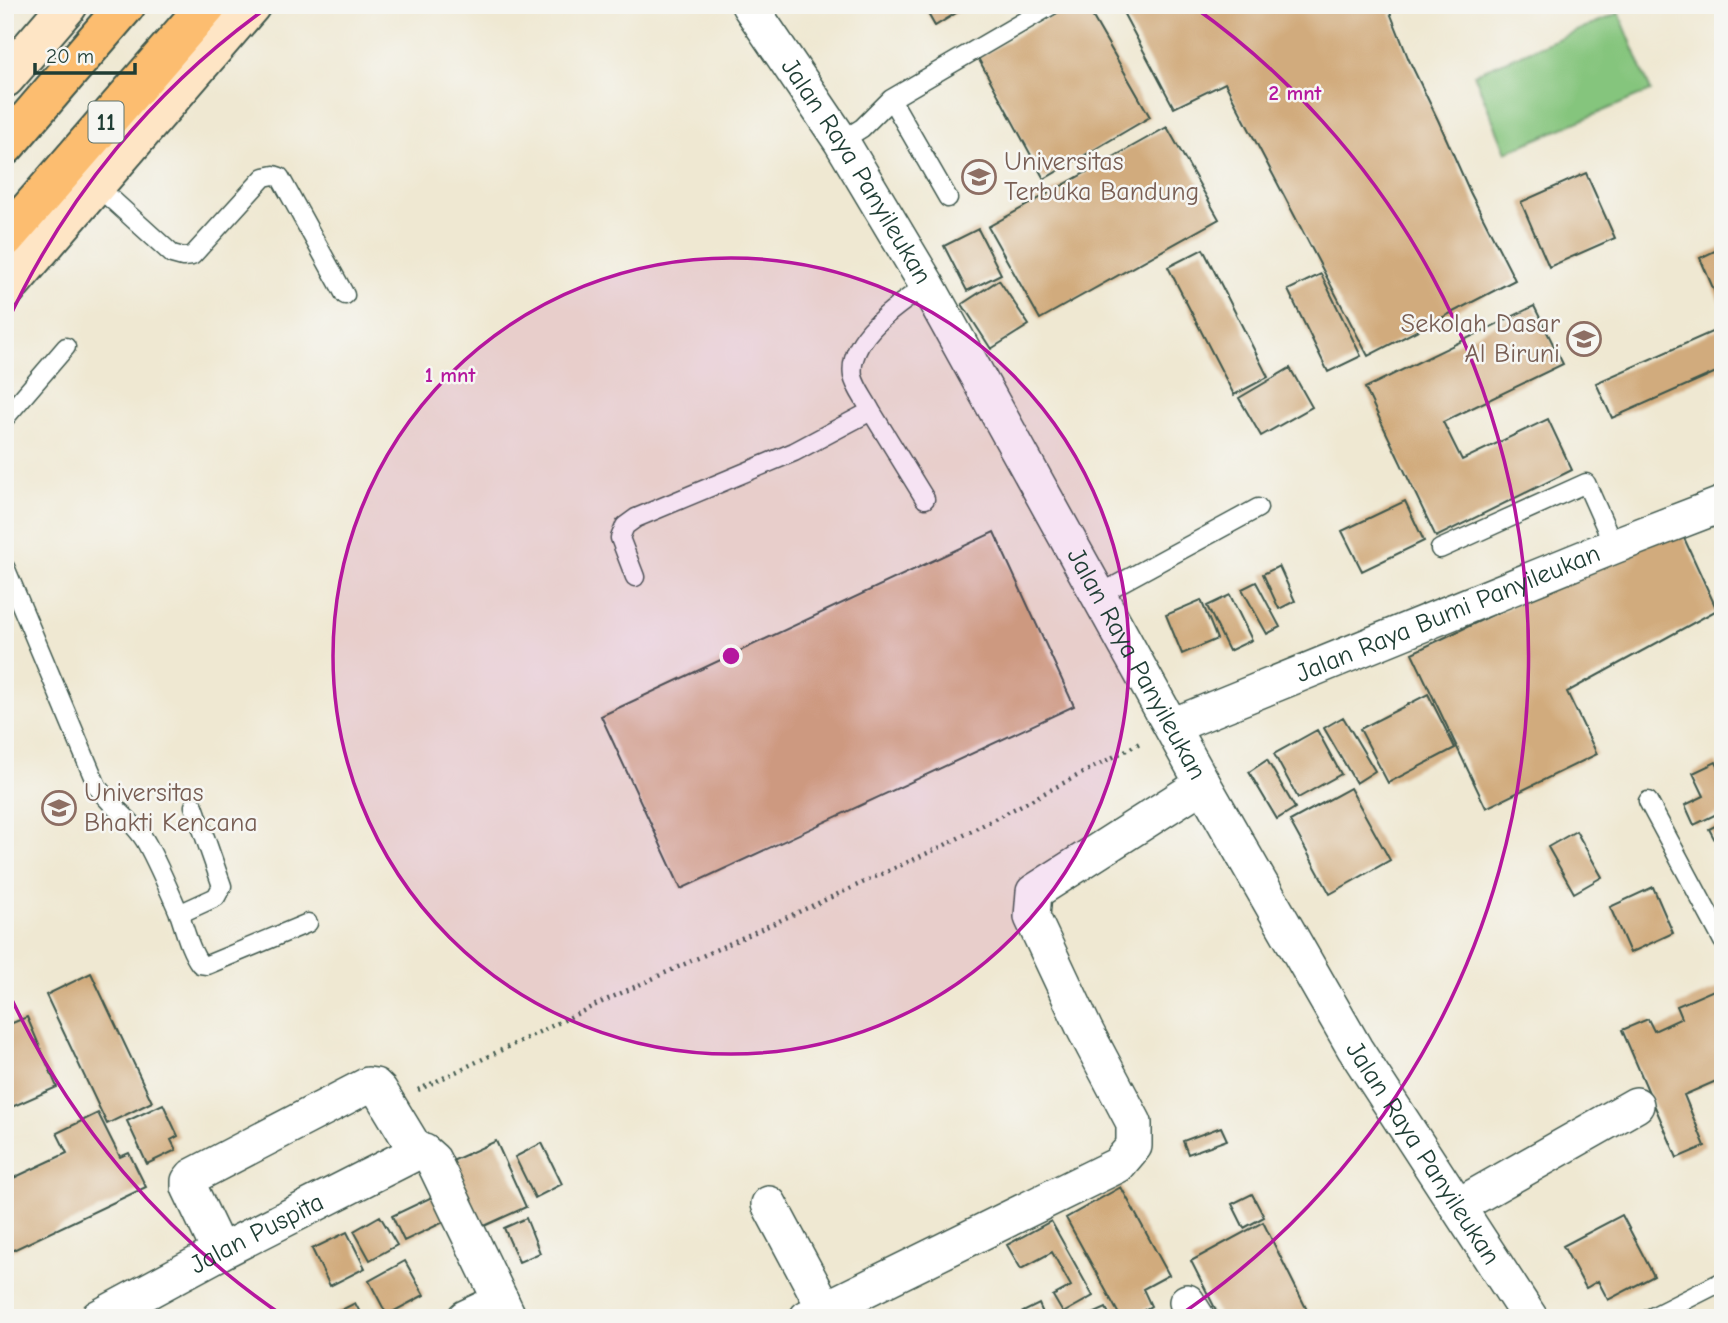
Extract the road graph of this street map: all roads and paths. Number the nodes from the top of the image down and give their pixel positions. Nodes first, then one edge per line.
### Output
1 (126, 5) edge
2 (207, 5) edge
3 (251, 5) edge
4 (749, 5) edge
5 (1052, 5) edge
6 (65, 7) edge
7 (5, 78) edge
8 (891, 99) junction
9 (841, 141) junction
10 (5, 146) edge
11 (96, 185) junction
12 (948, 198) dead end
13 (5, 238) edge
14 (927, 285) junction
15 (5, 289) edge
16 (345, 295) dead end
17 (66, 347) dead end
18 (871, 411) junction
19 (5, 418) edge
20 (925, 499) dead end
21 (1723, 504) edge
22 (1258, 508) dead end
23 (1614, 546) junction
24 (1440, 549) dead end
25 (5, 567) edge
26 (635, 577) dead end
27 (1100, 594) junction
28 (1172, 726) junction
29 (1203, 784) junction
30 (1648, 801) dead end
31 (194, 806) dead end
32 (179, 914) junction
33 (308, 923) dead end
34 (1723, 941) edge
35 (389, 1105) junction
36 (1636, 1105) dead end
37 (417, 1152) junction
38 (769, 1203) dead end
39 (1458, 1206) junction
40 (220, 1252) junction
41 (1723, 1281) edge
42 (505, 1309) edge
43 (821, 1315) edge
44 (98, 1318) edge
45 (465, 1318) edge
46 (1530, 1318) edge
47 (1650, 1318) edge

1 - 10 highway, 11
2 - 13 highway, 11
3 - 11 main road
4 - 9 street, Jalan Raya Panyileukan
5 - 8 lane
6 - 7 main road
8 - 9 lane
8 - 12 lane
9 - 14 street, Jalan Raya Panyileukan
11 - 15 main road
11 - 16 lane
14 - 18 lane
14 - 27 street, Jalan Raya Panyileukan
17 - 19 lane
18 - 20 lane
18 - 26 lane
21 - 23 street, Jalan Raya Bumi Panyileukan
22 - 27 lane
23 - 24 lane
23 - 28 street, Jalan Raya Bumi Panyileukan
25 - 32 lane
27 - 28 street, Jalan Raya Panyileukan
28 - 29 street, Jalan Raya Panyileukan
28 - 35 path
29 - 39 street, Jalan Raya Panyileukan
29 - 43 street
30 - 34 lane
31 - 32 lane
32 - 33 lane
35 - 37 street
35 - 40 street
36 - 39 street
37 - 40 street, Jalan Puspita
37 - 42 street
38 - 43 street
39 - 46 street, Jalan Raya Panyileukan
40 - 44 street, Jalan Puspita
41 - 47 lane
42 - 45 street

